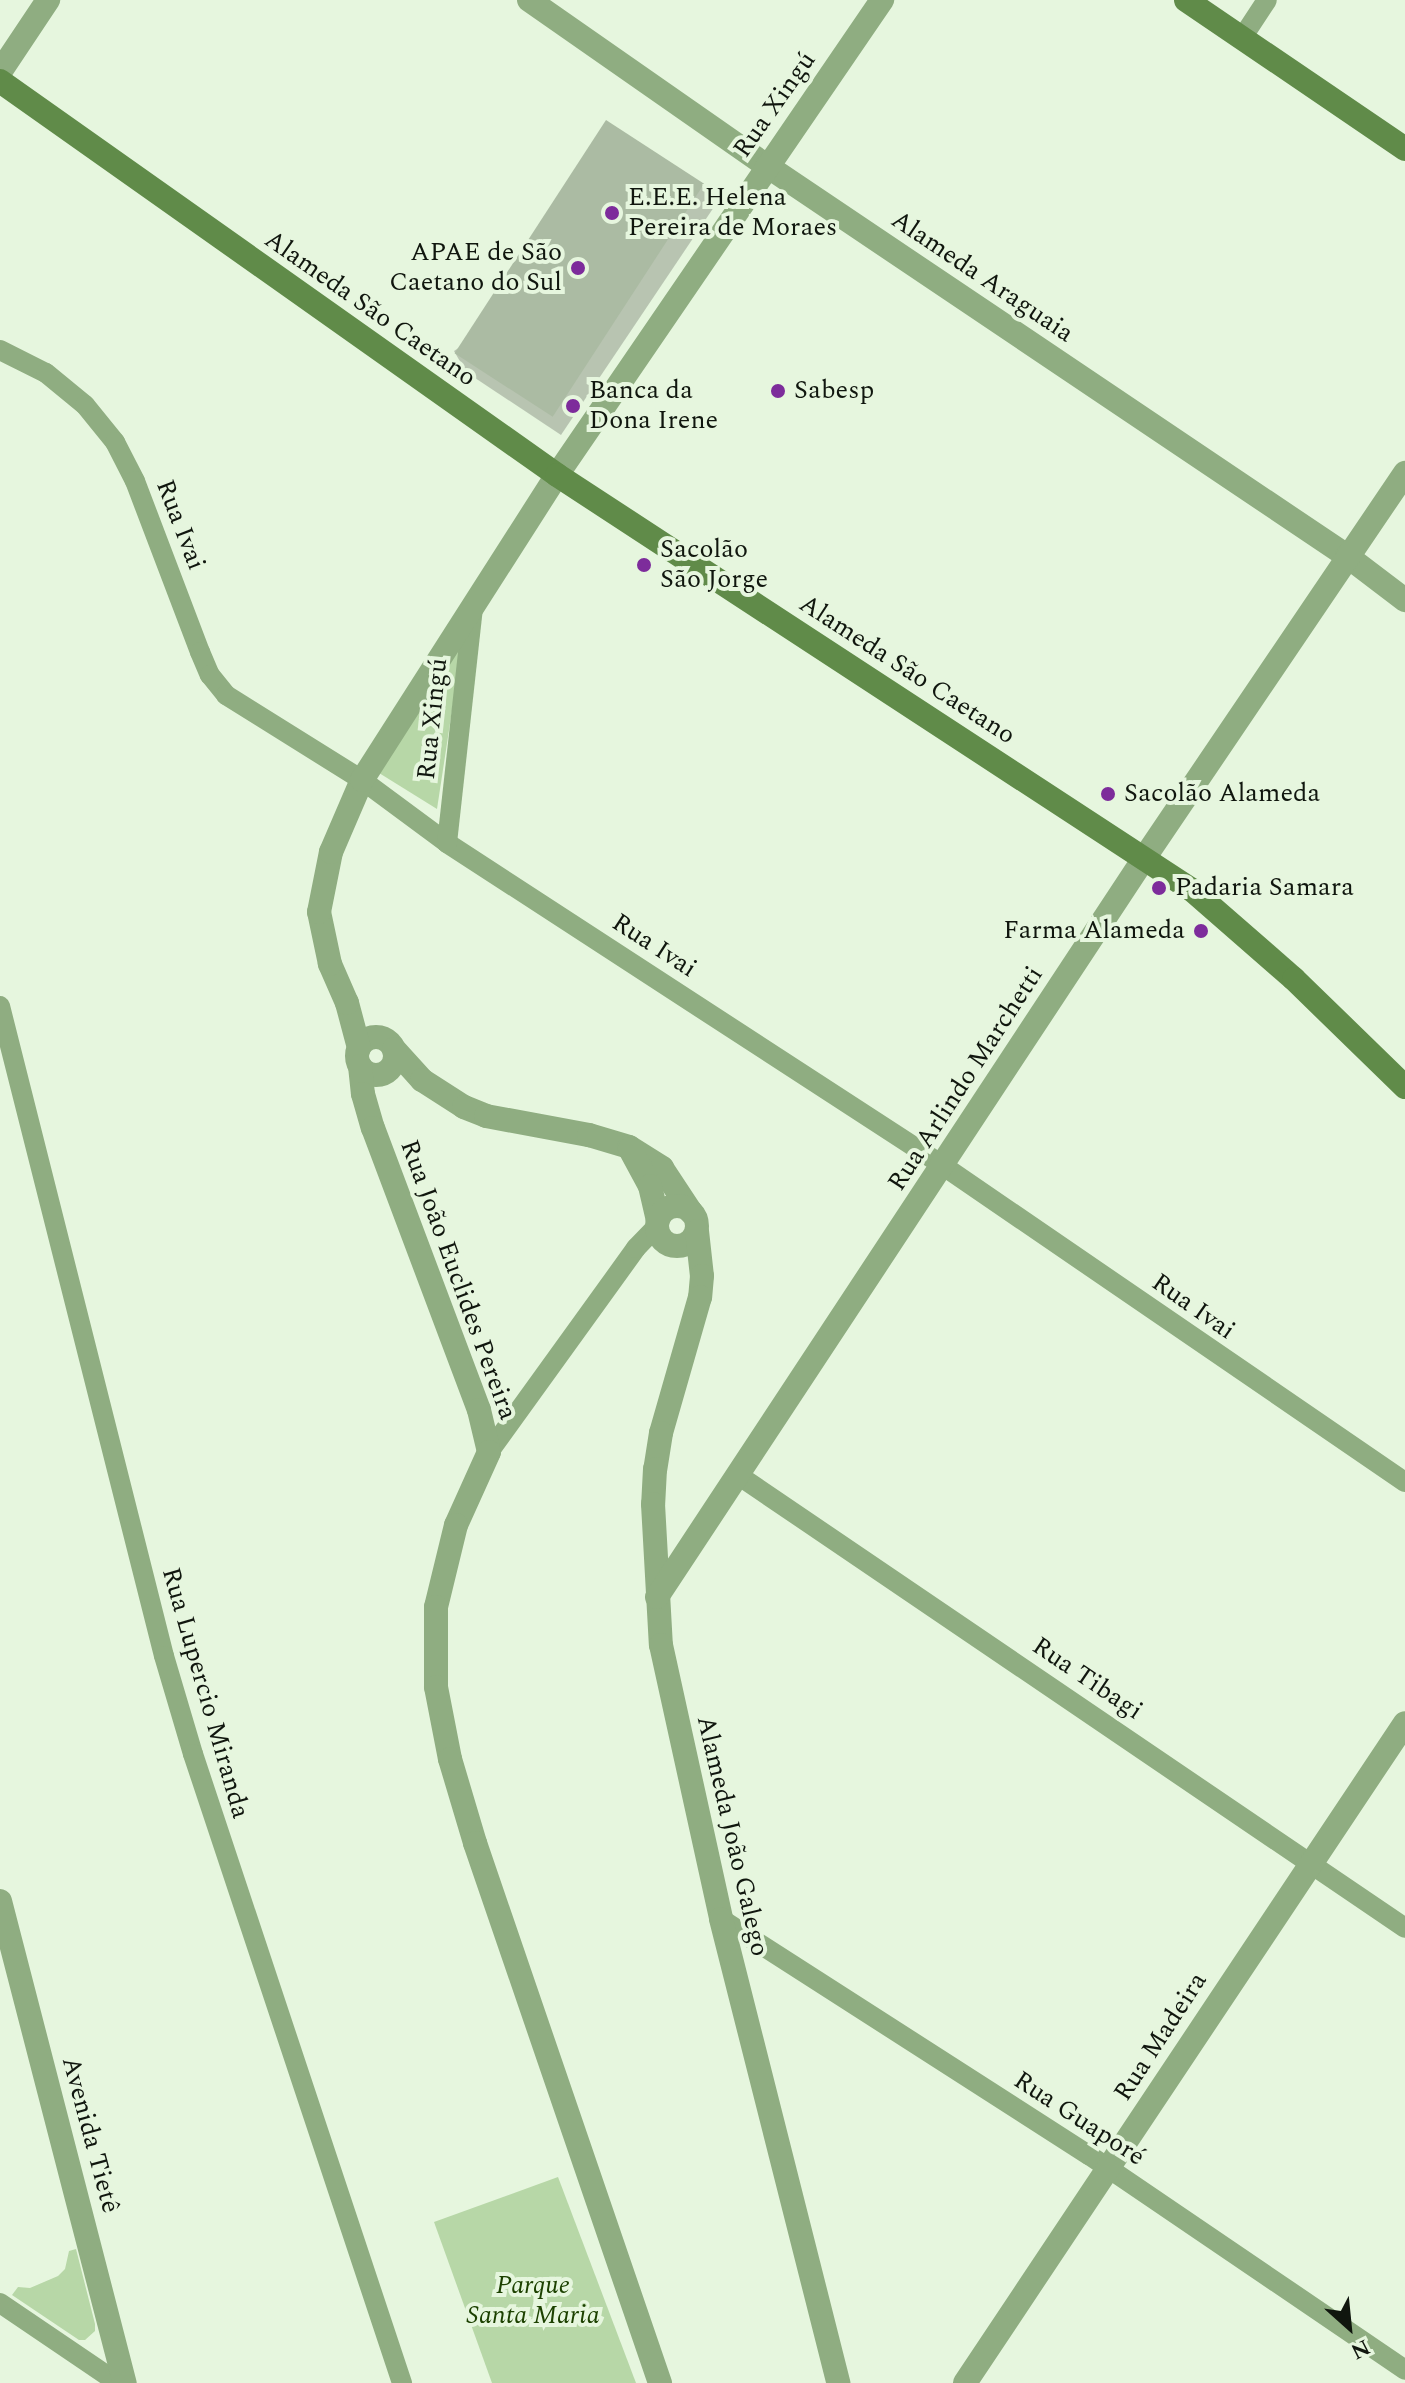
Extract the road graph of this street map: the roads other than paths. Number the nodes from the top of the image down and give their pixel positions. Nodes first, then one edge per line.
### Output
1 (48, 0) edge
2 (529, 0) edge
3 (882, 0) edge
4 (1186, 0) edge
5 (1267, 0) edge
6 (1242, 38) junction
7 (0, 72) edge
8 (0, 81) edge
9 (1405, 149) edge
10 (767, 166) junction
11 (0, 350) edge
12 (1405, 473) edge
13 (557, 475) junction
14 (1347, 556) junction
15 (1405, 600) edge
16 (474, 601) junction
17 (362, 780) junction
18 (447, 843) junction
19 (1145, 857) junction
20 (0, 1006) edge
21 (377, 1057) junction
22 (1405, 1087) edge
23 (629, 1147) junction
24 (942, 1165) junction
25 (694, 1221) junction
26 (662, 1233) junction
27 (700, 1297) junction
28 (489, 1452) junction
29 (738, 1475) junction
30 (1405, 1482) edge
31 (657, 1597) junction
32 (1405, 1723) edge
33 (1310, 1861) junction
34 (0, 1901) edge
35 (721, 1919) junction
36 (1405, 1928) edge
37 (1108, 2168) junction
38 (0, 2303) edge
39 (1405, 2370) edge
40 (118, 2383) edge
41 (125, 2383) edge
42 (402, 2383) edge
43 (660, 2383) edge
44 (838, 2383) edge
45 (965, 2383) edge

1 - 7 street
2 - 10 street, Alameda Araguaia
3 - 10 street, Rua Xingú
4 - 6 main road
5 - 6 street
6 - 9 main road
8 - 13 main road, Alameda São Caetano
10 - 13 street, Rua Xingú
10 - 14 street, Alameda Araguaia
11 - 17 street, Rua Ivai
12 - 14 street, Rua Arlindo Marchetti
13 - 16 street, Rua Xingú
13 - 19 main road, Alameda São Caetano
14 - 15 street, Alameda Araguaia
14 - 19 street, Rua Arlindo Marchetti
16 - 17 street, Rua Xingú
16 - 18 street, Rua Xingú
17 - 18 street, Rua Ivai
17 - 21 street
18 - 24 street, Rua Ivai
19 - 22 main road, Alameda São Caetano
19 - 24 street, Rua Arlindo Marchetti
20 - 42 street, Rua Lupercio Miranda
21 - 23 street, Alameda João Galego
21 - 28 street, Rua João Euclides Pereira
23 - 25 street, Alameda João Galego
23 - 26 street
24 - 29 street, Rua Arlindo Marchetti
24 - 30 street, Rua Ivai
25 - 26 street
25 - 26 street
25 - 27 street, Alameda João Galego
26 - 27 street
26 - 28 street
27 - 31 street, Alameda João Galego
28 - 43 street
29 - 31 street, Rua Arlindo Marchetti
29 - 33 street, Rua Tibagi
31 - 35 street, Alameda João Galego
32 - 33 street, Rua Madeira
33 - 36 street, Rua Tibagi
33 - 37 street, Rua Madeira
34 - 41 street, Avenida Tietê
35 - 37 street, Rua Guaporé
35 - 44 street, Alameda João Galego
37 - 39 street, Rua Guaporé
37 - 45 street, Rua Madeira
38 - 40 street

